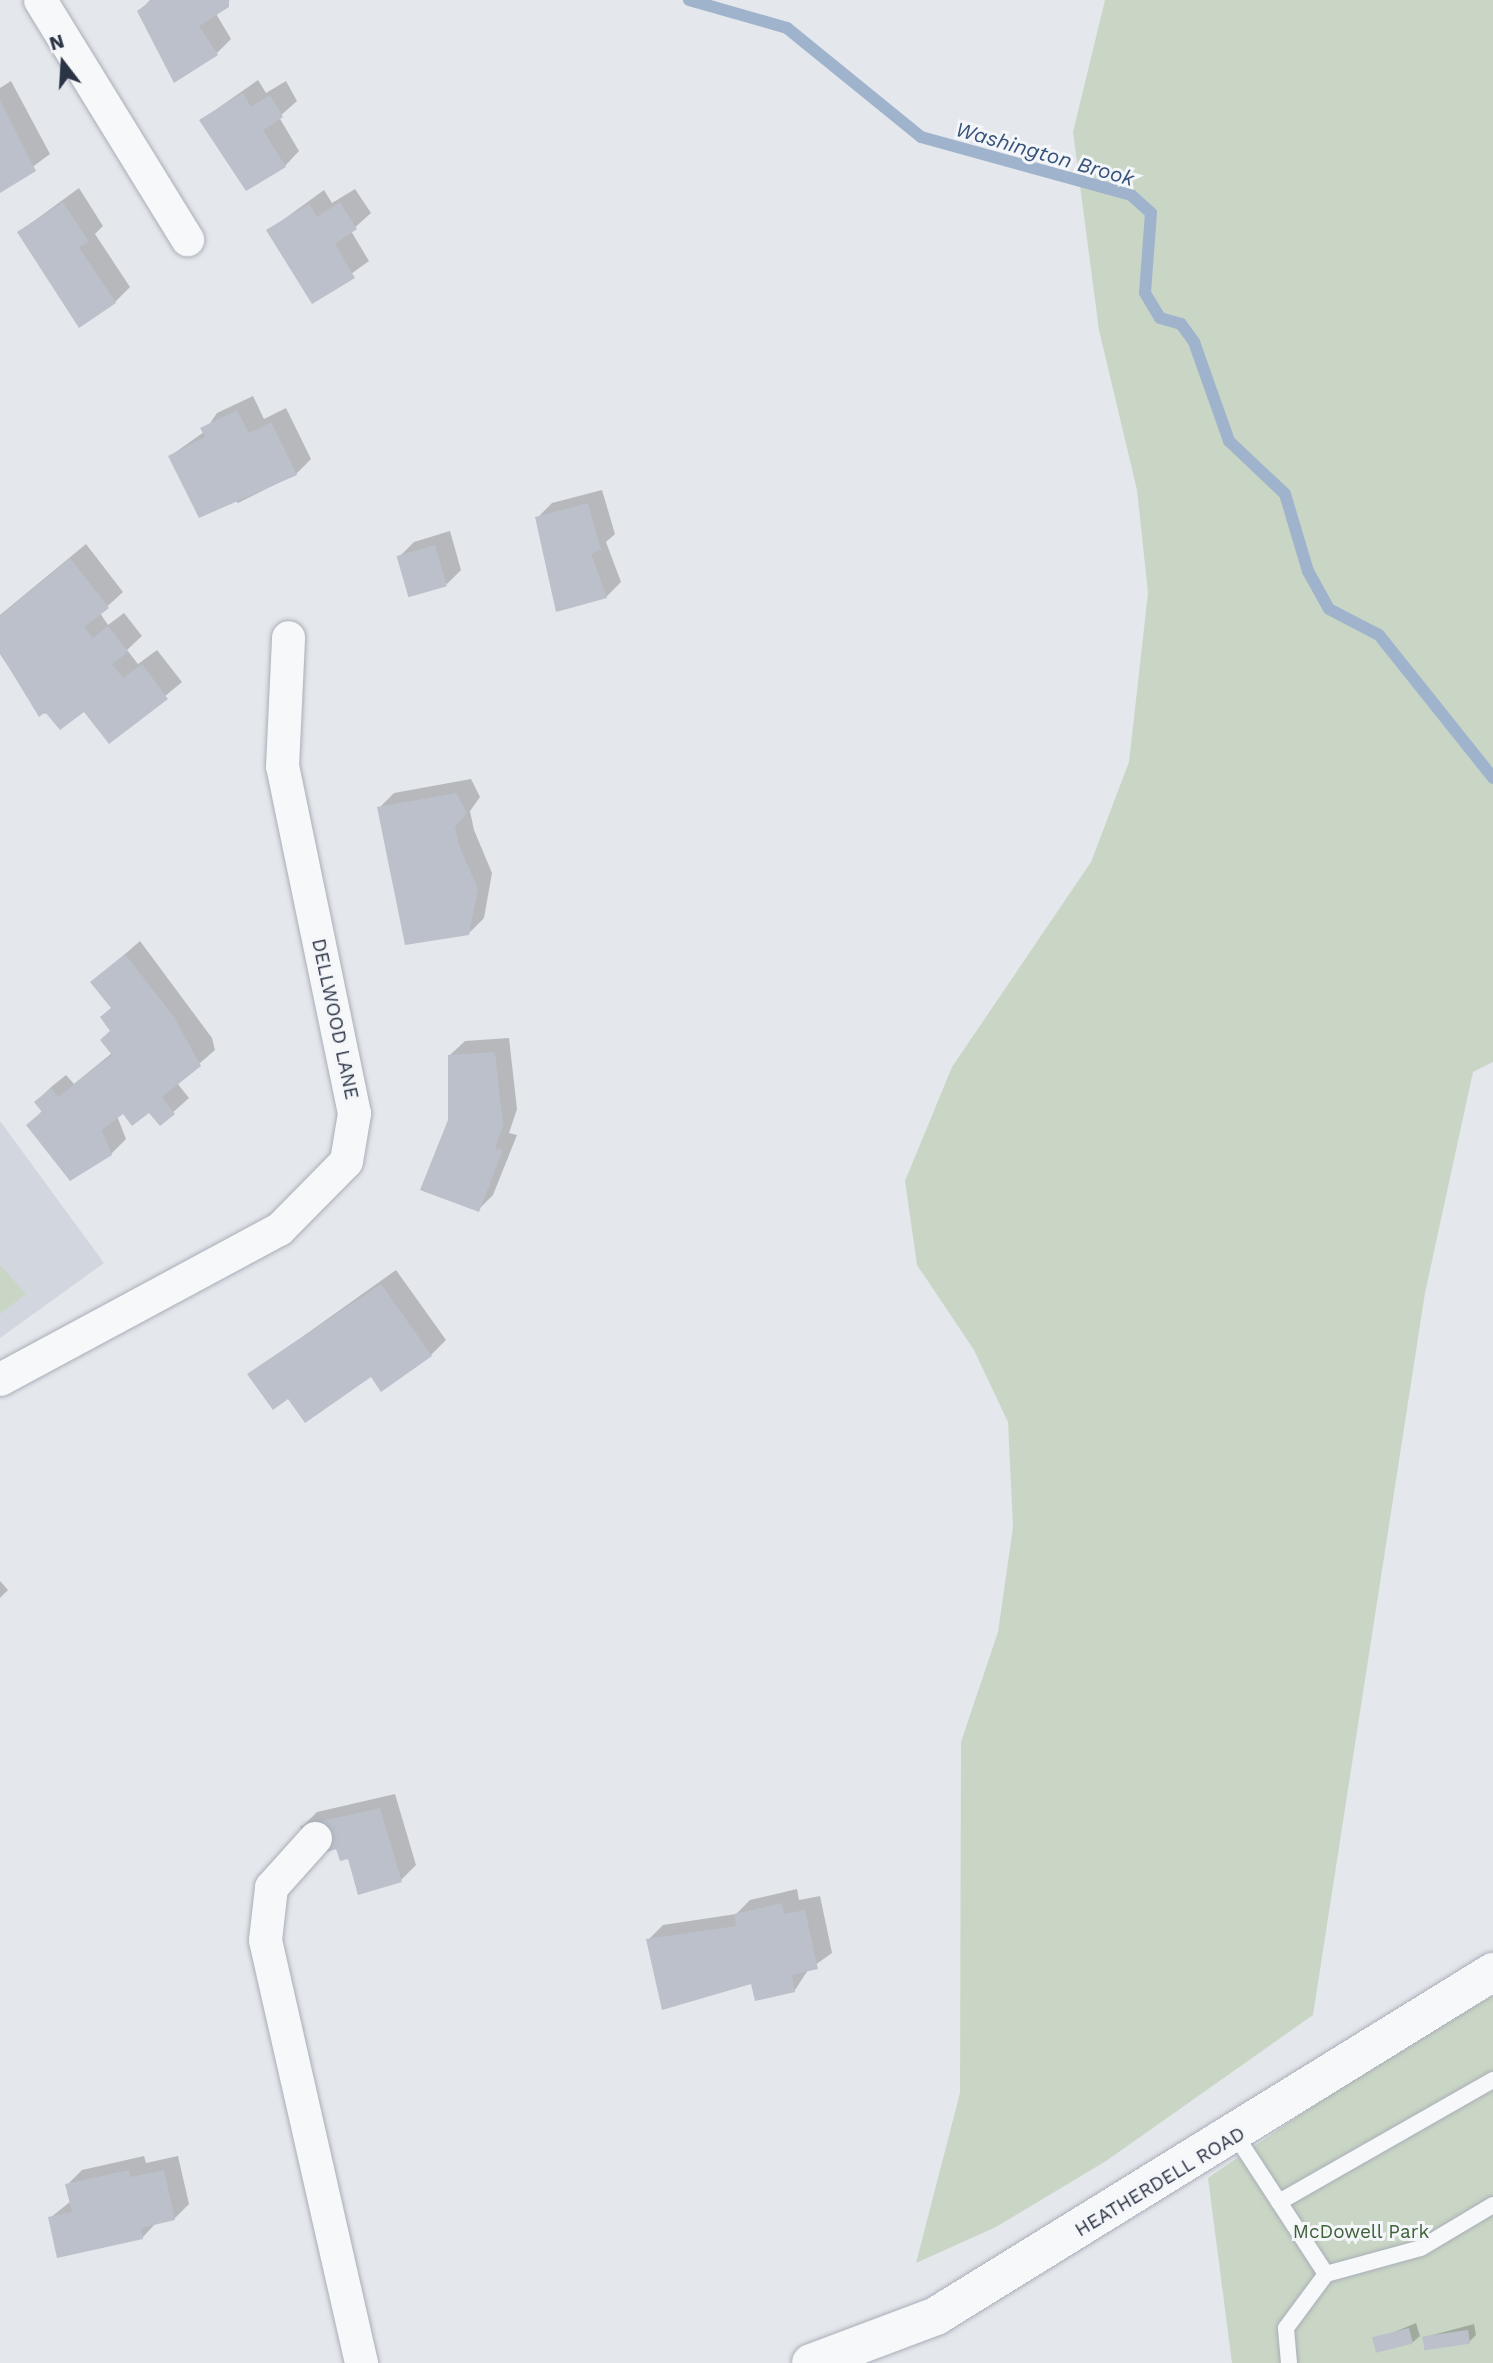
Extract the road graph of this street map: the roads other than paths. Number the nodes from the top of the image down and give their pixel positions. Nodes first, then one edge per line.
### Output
1 (40, 0) edge
2 (187, 239) dead end
3 (288, 637) dead end
4 (0, 1379) edge
5 (314, 1838) dead end
6 (1493, 1972) edge
7 (1493, 2080) edge
8 (1236, 2136) junction
9 (1279, 2202) junction
10 (1493, 2205) edge
11 (1326, 2274) junction
12 (361, 2363) edge
13 (811, 2363) edge
14 (1289, 2363) edge

1 - 2 street
3 - 4 street, DELLWOOD LANE
5 - 12 street
6 - 8 street, HEATHERDELL ROAD
7 - 9 lane
8 - 9 lane
8 - 13 street, HEATHERDELL ROAD
9 - 11 lane
10 - 11 lane
11 - 14 lane

